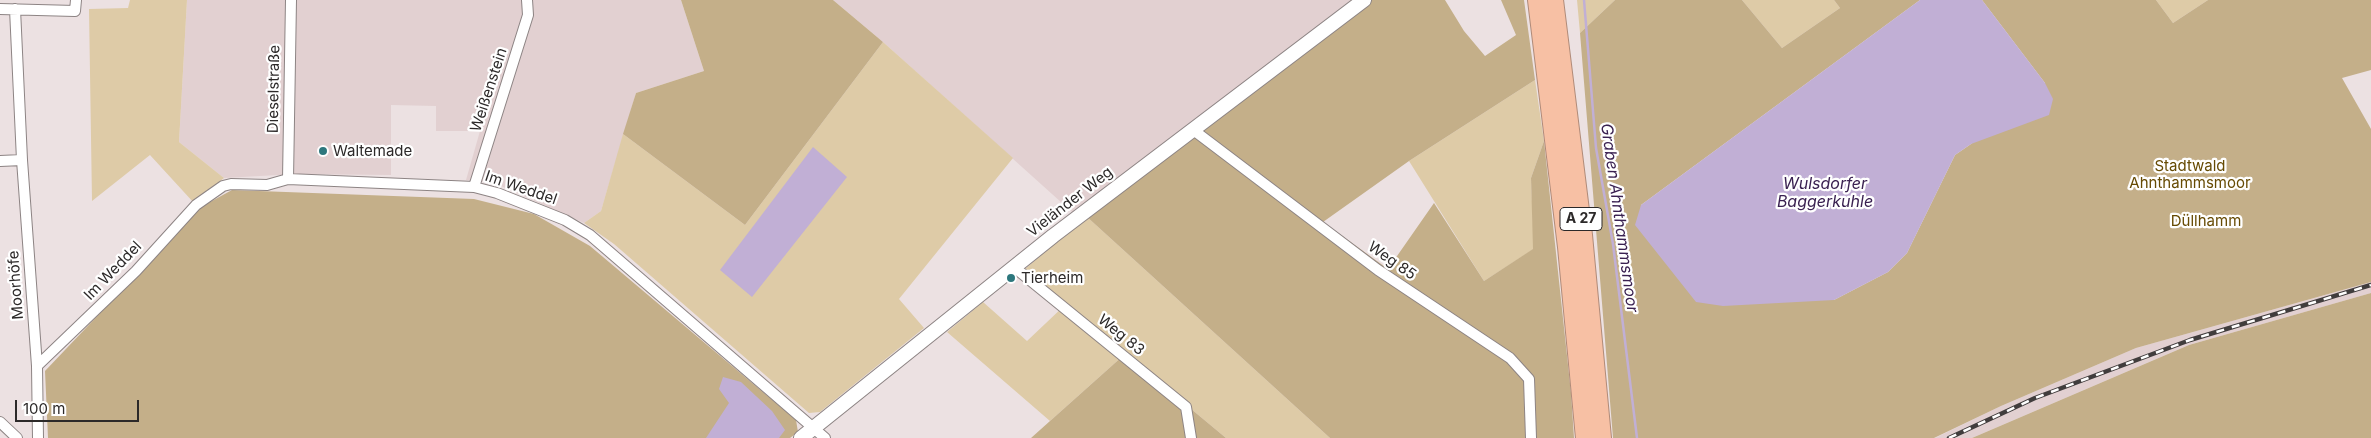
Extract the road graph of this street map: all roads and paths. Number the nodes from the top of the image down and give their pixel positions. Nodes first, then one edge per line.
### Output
1 (76, 0) edge
2 (291, 0) edge
3 (527, 0) edge
4 (1364, 0) edge
5 (1537, 0) edge
6 (1554, 0) edge
7 (0, 9) edge
8 (16, 10) junction
9 (1192, 130) junction
10 (22, 160) junction
11 (0, 161) edge
12 (288, 179) junction
13 (474, 188) junction
14 (1014, 267) junction
15 (37, 366) junction
16 (0, 422) edge
17 (814, 428) junction
18 (17, 438) edge
19 (38, 438) edge
20 (801, 438) edge
21 (824, 438) edge
22 (1191, 438) edge
23 (1531, 438) edge
24 (1584, 438) edge
25 (1602, 438) edge

1 - 8 street
2 - 12 street, Dieselstraße
3 - 13 street, Weißenstein
4 - 9 street, Vieländer Weg
5 - 24 highway, A 27
6 - 25 highway, A 27
7 - 8 street
8 - 10 street, Moorhöfe
9 - 14 street, Vieländer Weg
9 - 23 street, Weg 85
10 - 11 street
10 - 15 street, Moorhöfe
12 - 13 street, Im Weddel
12 - 15 street, Im Weddel
13 - 17 street, Im Weddel
14 - 17 street, Vieländer Weg
14 - 22 street, Weg 83
15 - 19 street, Moorhöfe
16 - 18 street
17 - 20 street, Vieländer Weg
17 - 21 street, Im Weddel

